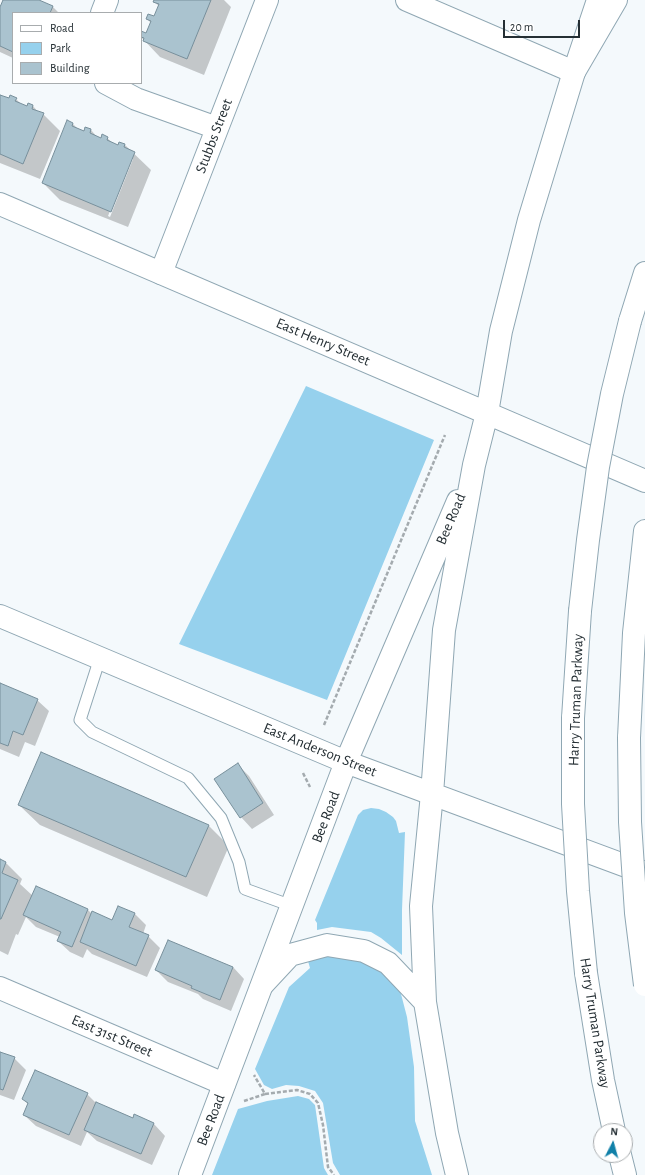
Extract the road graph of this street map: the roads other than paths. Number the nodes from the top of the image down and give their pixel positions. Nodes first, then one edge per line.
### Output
1 (107, 0) edge
2 (267, 0) edge
3 (407, 0) edge
4 (598, 0) edge
5 (616, 0) edge
6 (435, 6) edge
7 (102, 12) edge
8 (574, 72) junction
9 (108, 84) edge
10 (217, 128) junction
11 (0, 204) edge
12 (161, 273) junction
13 (645, 273) edge
14 (487, 413) junction
15 (474, 465) junction
16 (645, 481) edge
17 (645, 531) edge
18 (0, 616) edge
19 (100, 658) junction
20 (346, 762) junction
21 (432, 794) junction
22 (645, 873) edge
23 (292, 906) junction
24 (263, 984) junction
25 (645, 986) edge
26 (0, 988) edge
27 (425, 1002) junction
28 (224, 1084) junction
29 (612, 1123) edge
30 (622, 1163) edge
31 (190, 1175) edge
32 (457, 1175) edge
33 (625, 1175) edge

1 - 7 main road
2 - 10 main road, Stubbs Street
3 - 6 main road
4 - 8 main road
5 - 8 main road
6 - 8 main road
8 - 14 main road
9 - 10 main road
10 - 12 main road, Stubbs Street
11 - 12 main road, East Henry Street
12 - 14 main road, East Henry Street
13 - 29 main road, Harry Truman Parkway, bridge
14 - 15 main road
14 - 16 main road, East Henry Street
15 - 20 main road, Bee Road
15 - 21 main road
17 - 25 main road, bridge
18 - 19 main road, East Anderson Street
19 - 20 main road, East Anderson Street
19 - 23 lane
20 - 21 main road, East Anderson Street
20 - 23 main road, Bee Road
21 - 22 main road, East Anderson Street
21 - 27 main road
23 - 24 main road, Bee Road
24 - 27 main road
24 - 28 main road, Bee Road
26 - 28 main road, East 31st Street
27 - 32 main road
28 - 31 main road, Bee Road
30 - 33 main road

